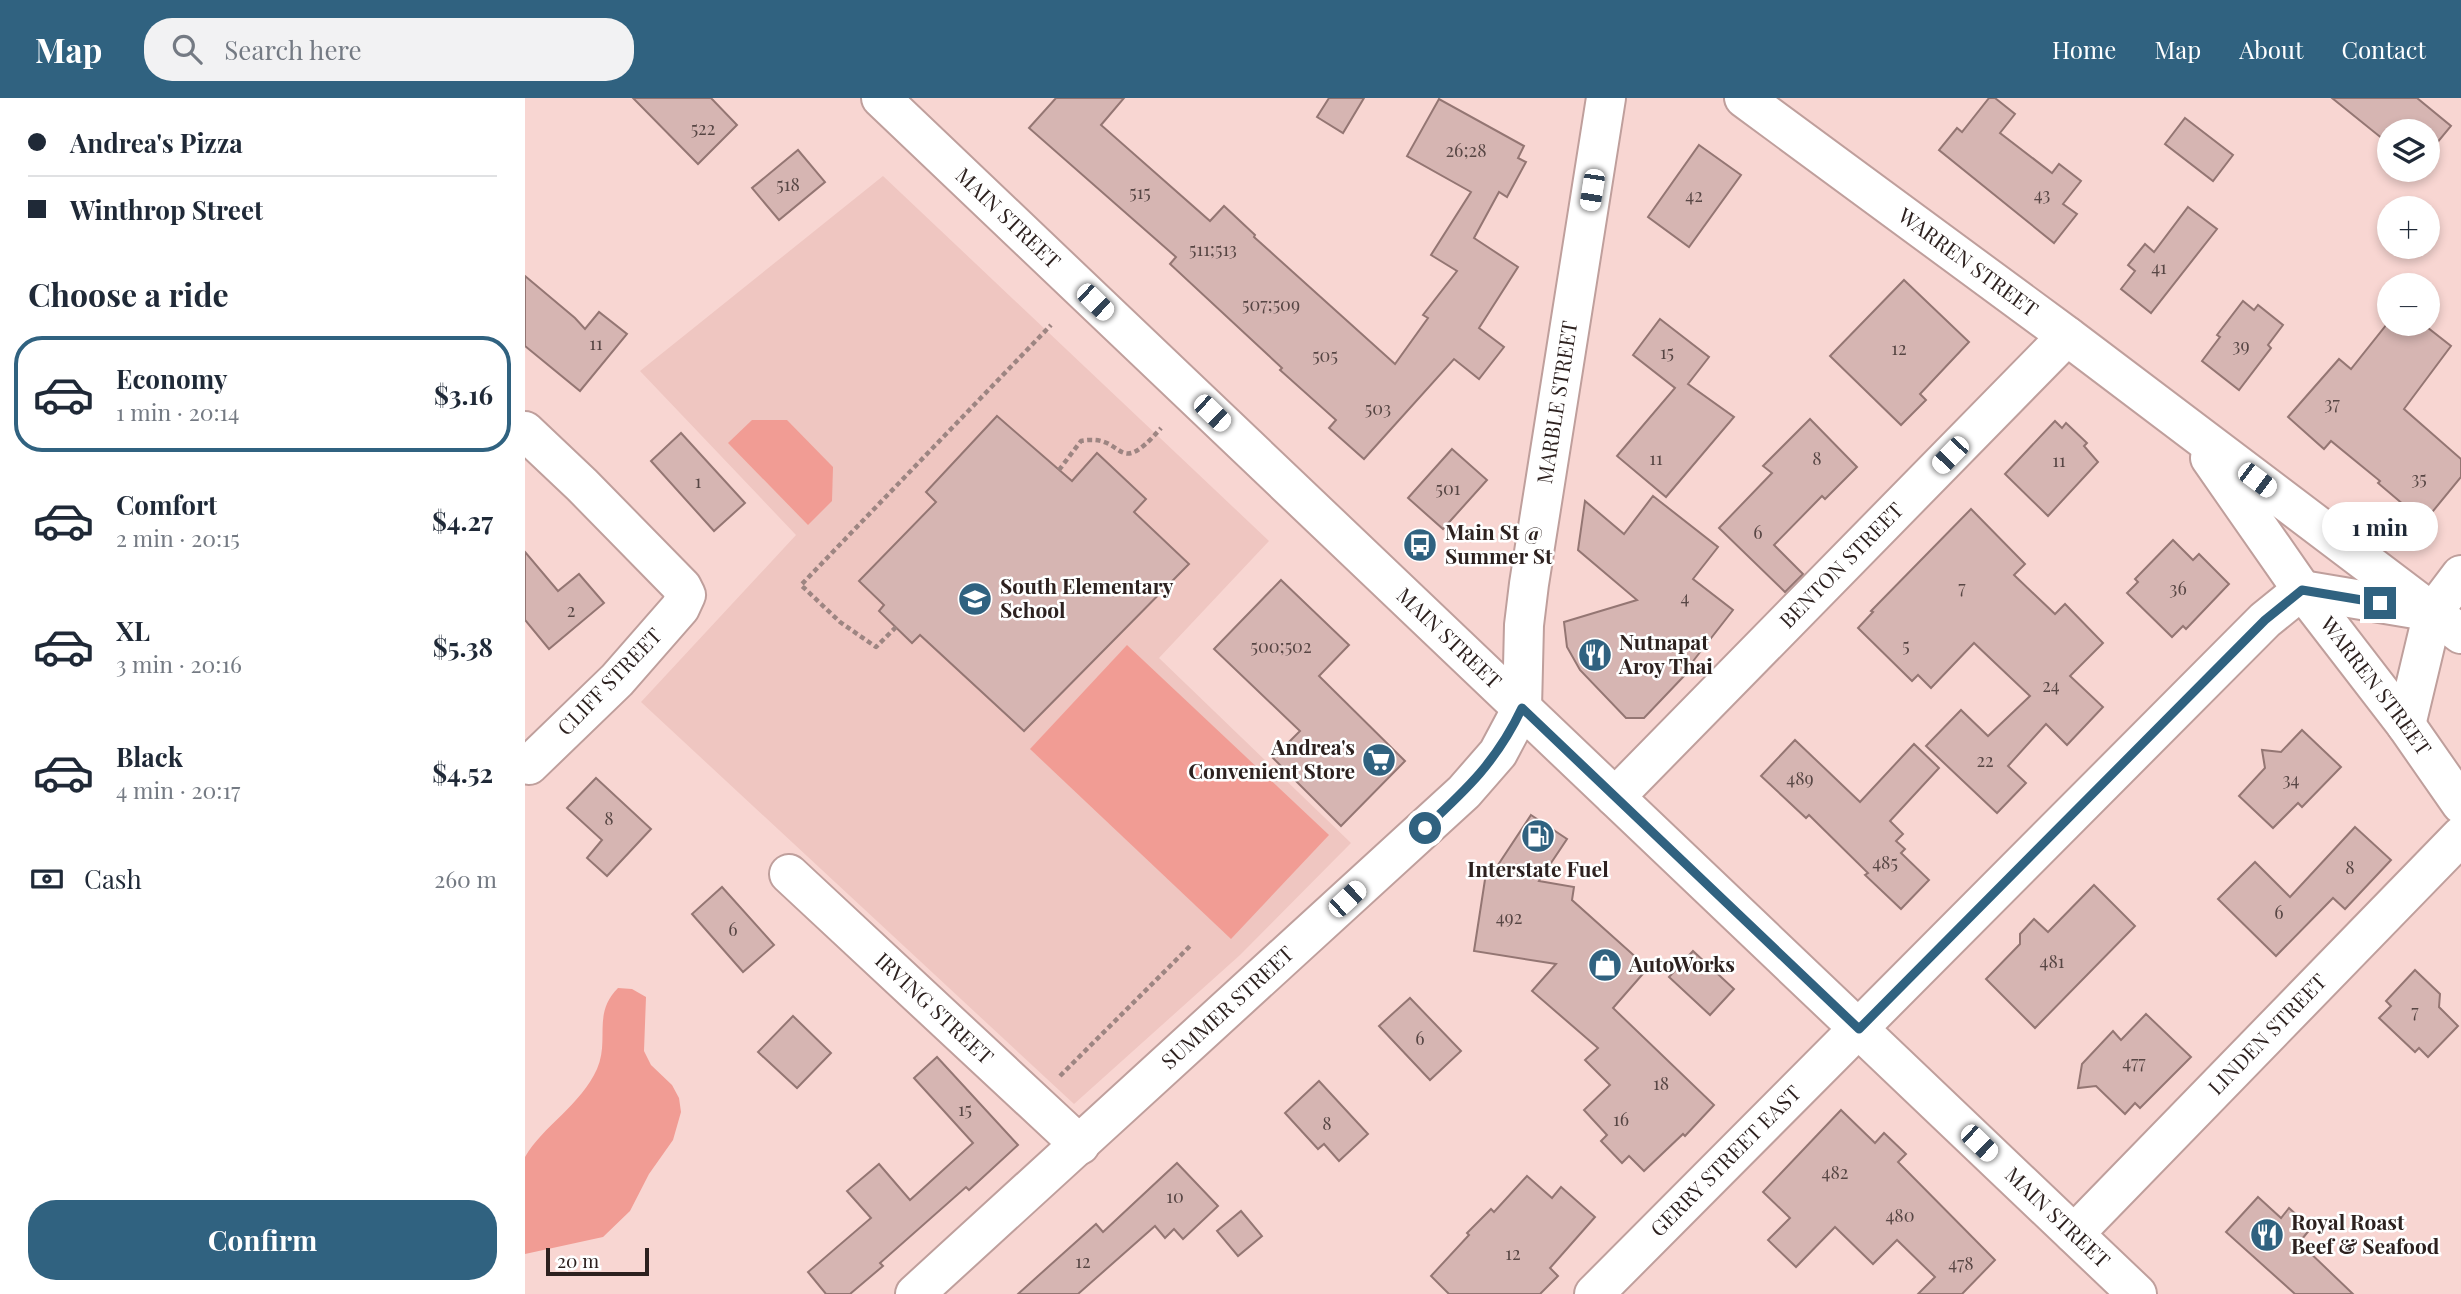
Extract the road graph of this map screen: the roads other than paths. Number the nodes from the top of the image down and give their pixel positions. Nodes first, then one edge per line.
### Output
1 (881, 98) edge
2 (1606, 98) edge
3 (1744, 98) edge
4 (2067, 336) junction
5 (2191, 430) junction
6 (525, 431) edge
7 (2461, 575) edge
8 (2302, 590) junction
9 (2447, 623) edge
10 (1522, 708) junction
11 (2406, 725) junction
12 (529, 765) dead end
13 (1615, 797) junction
14 (2461, 804) edge
15 (2461, 836) edge
16 (789, 873) dead end
17 (1859, 1029) junction
18 (1080, 1145) junction
19 (2074, 1234) junction
20 (915, 1294) edge
21 (1594, 1294) edge
22 (2137, 1294) edge

1 - 10 street, MAIN STREET
2 - 10 street, MARBLE STREET
3 - 4 street, WARREN STREET
4 - 5 street, WARREN STREET
4 - 13 street, BENTON STREET
5 - 8 street, WARREN STREET
5 - 9 street, WARREN STREET
6 - 12 street, CLIFF STREET
7 - 9 street
8 - 9 street
8 - 11 street, WARREN STREET
8 - 17 street, GERRY STREET EAST
9 - 11 street
10 - 13 street, MAIN STREET
10 - 18 street, SUMMER STREET
11 - 14 street, WARREN STREET
13 - 17 street, MAIN STREET
15 - 19 street, LINDEN STREET
16 - 18 street, IRVING STREET
17 - 19 street, MAIN STREET
17 - 21 street, GERRY STREET EAST
18 - 20 street, SUMMER STREET
19 - 22 street, MAIN STREET

